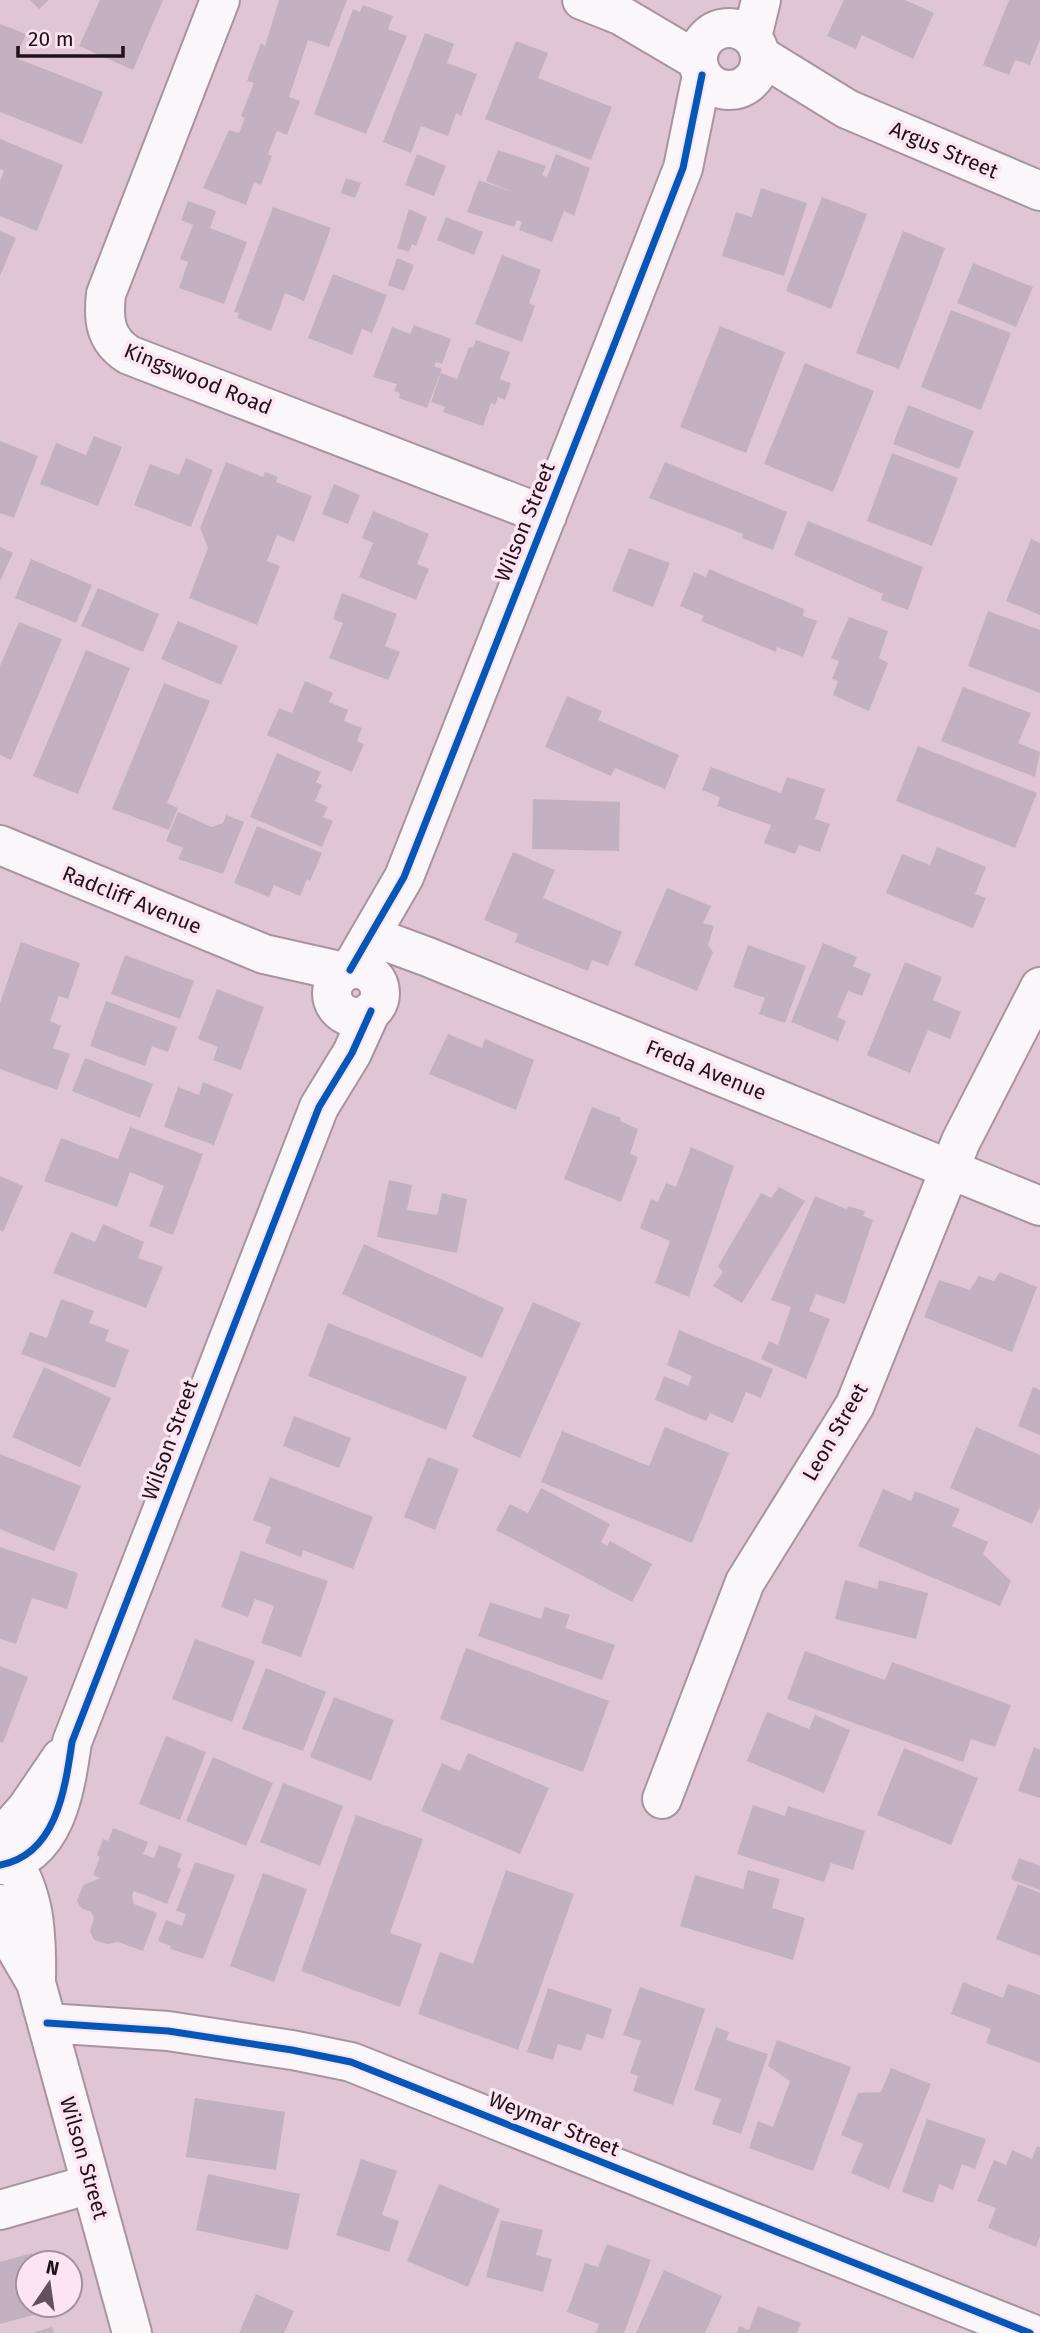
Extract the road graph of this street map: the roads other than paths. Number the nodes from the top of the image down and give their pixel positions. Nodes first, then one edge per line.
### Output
1 (220, 0) edge
2 (582, 0) edge
3 (761, 0) edge
4 (730, 52) edge
5 (1040, 191) edge
6 (547, 516) junction
7 (0, 845) edge
8 (380, 940) junction
9 (1040, 987) edge
10 (352, 991) junction
11 (949, 1169) junction
12 (1040, 1206) edge
13 (662, 1799) dead end
14 (4, 1853) edge
15 (0, 1905) edge
16 (36, 1983) junction
17 (47, 2023) junction
18 (91, 2184) junction
19 (0, 2210) edge
20 (132, 2333) edge
21 (1030, 2333) edge

1 - 6 street, Kingswood Road
2 - 4 street, Argus Street
3 - 4 street, Wilson Street
4 - 5 street, Argus Street
4 - 6 street, Wilson Street
6 - 8 street, Wilson Street
7 - 10 street, Radcliff Avenue
8 - 10 street, Wilson Street
8 - 11 street, Freda Avenue
9 - 11 street, Leon Street
10 - 14 street, Wilson Street
11 - 12 street, Freda Avenue
11 - 13 street, Leon Street
14 - 16 street, Wilson Street
15 - 16 street, Wilson Street
16 - 17 street, Wilson Street
17 - 18 street, Wilson Street
17 - 21 street, Weymar Street
18 - 19 street
18 - 20 street, Wilson Street

